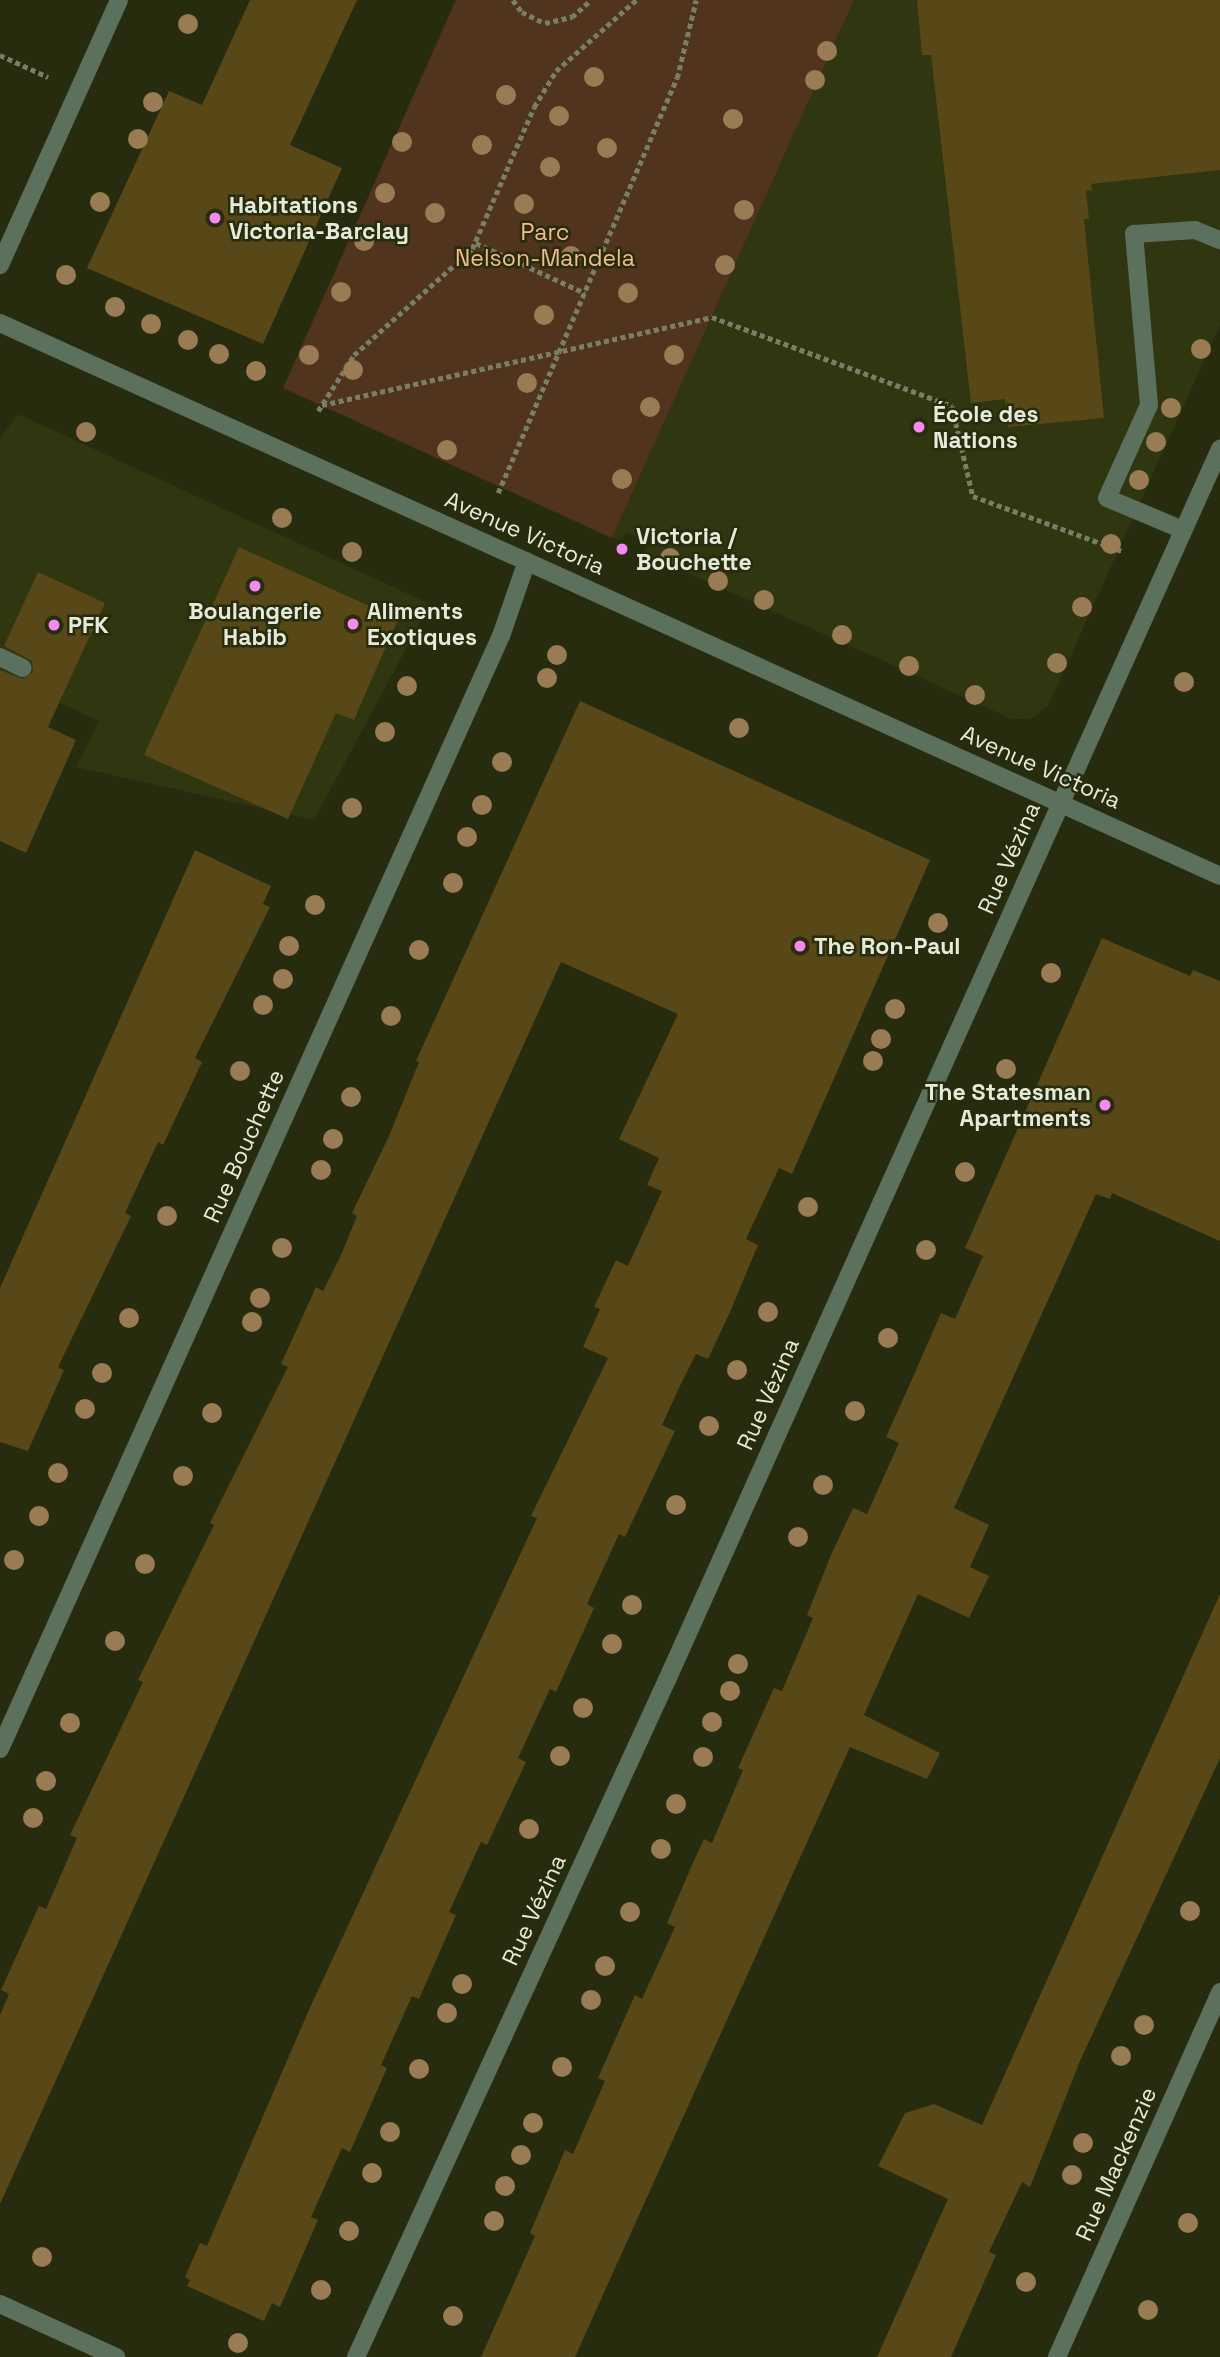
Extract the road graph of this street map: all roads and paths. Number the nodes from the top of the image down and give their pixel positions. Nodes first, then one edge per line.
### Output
1 (119, 0) edge
2 (513, 0) edge
3 (591, 0) edge
4 (636, 0) edge
5 (696, 0) edge
6 (0, 55) edge
7 (48, 77) dead end
8 (1220, 240) edge
9 (476, 243) junction
10 (0, 265) edge
11 (585, 293) junction
12 (0, 323) edge
13 (561, 349) junction
14 (322, 405) junction
15 (318, 411) dead end
16 (1220, 449) edge
17 (498, 493) dead end
18 (1183, 530) junction
19 (1122, 551) dead end
20 (527, 561) junction
21 (0, 657) edge
22 (23, 668) dead end
23 (1060, 803) junction
24 (1220, 876) edge
25 (0, 1749) edge
26 (1220, 1992) edge
27 (0, 2304) edge
28 (116, 2357) edge
29 (356, 2357) edge
30 (1057, 2357) edge

1 - 10 street
2 - 3 path
4 - 9 path
5 - 11 path
6 - 7 path
8 - 18 street
9 - 11 path
9 - 14 path
11 - 13 path
12 - 20 street, Avenue Victoria
13 - 14 path
13 - 17 path
13 - 19 path
14 - 15 path
16 - 18 street, Rue Vézina
18 - 23 street, Rue Vézina
20 - 23 street, Avenue Victoria
20 - 25 street, Rue Bouchette
21 - 22 street
23 - 24 street, Avenue Victoria
23 - 29 street, Rue Vézina
26 - 30 street, Rue Mackenzie
27 - 28 street

